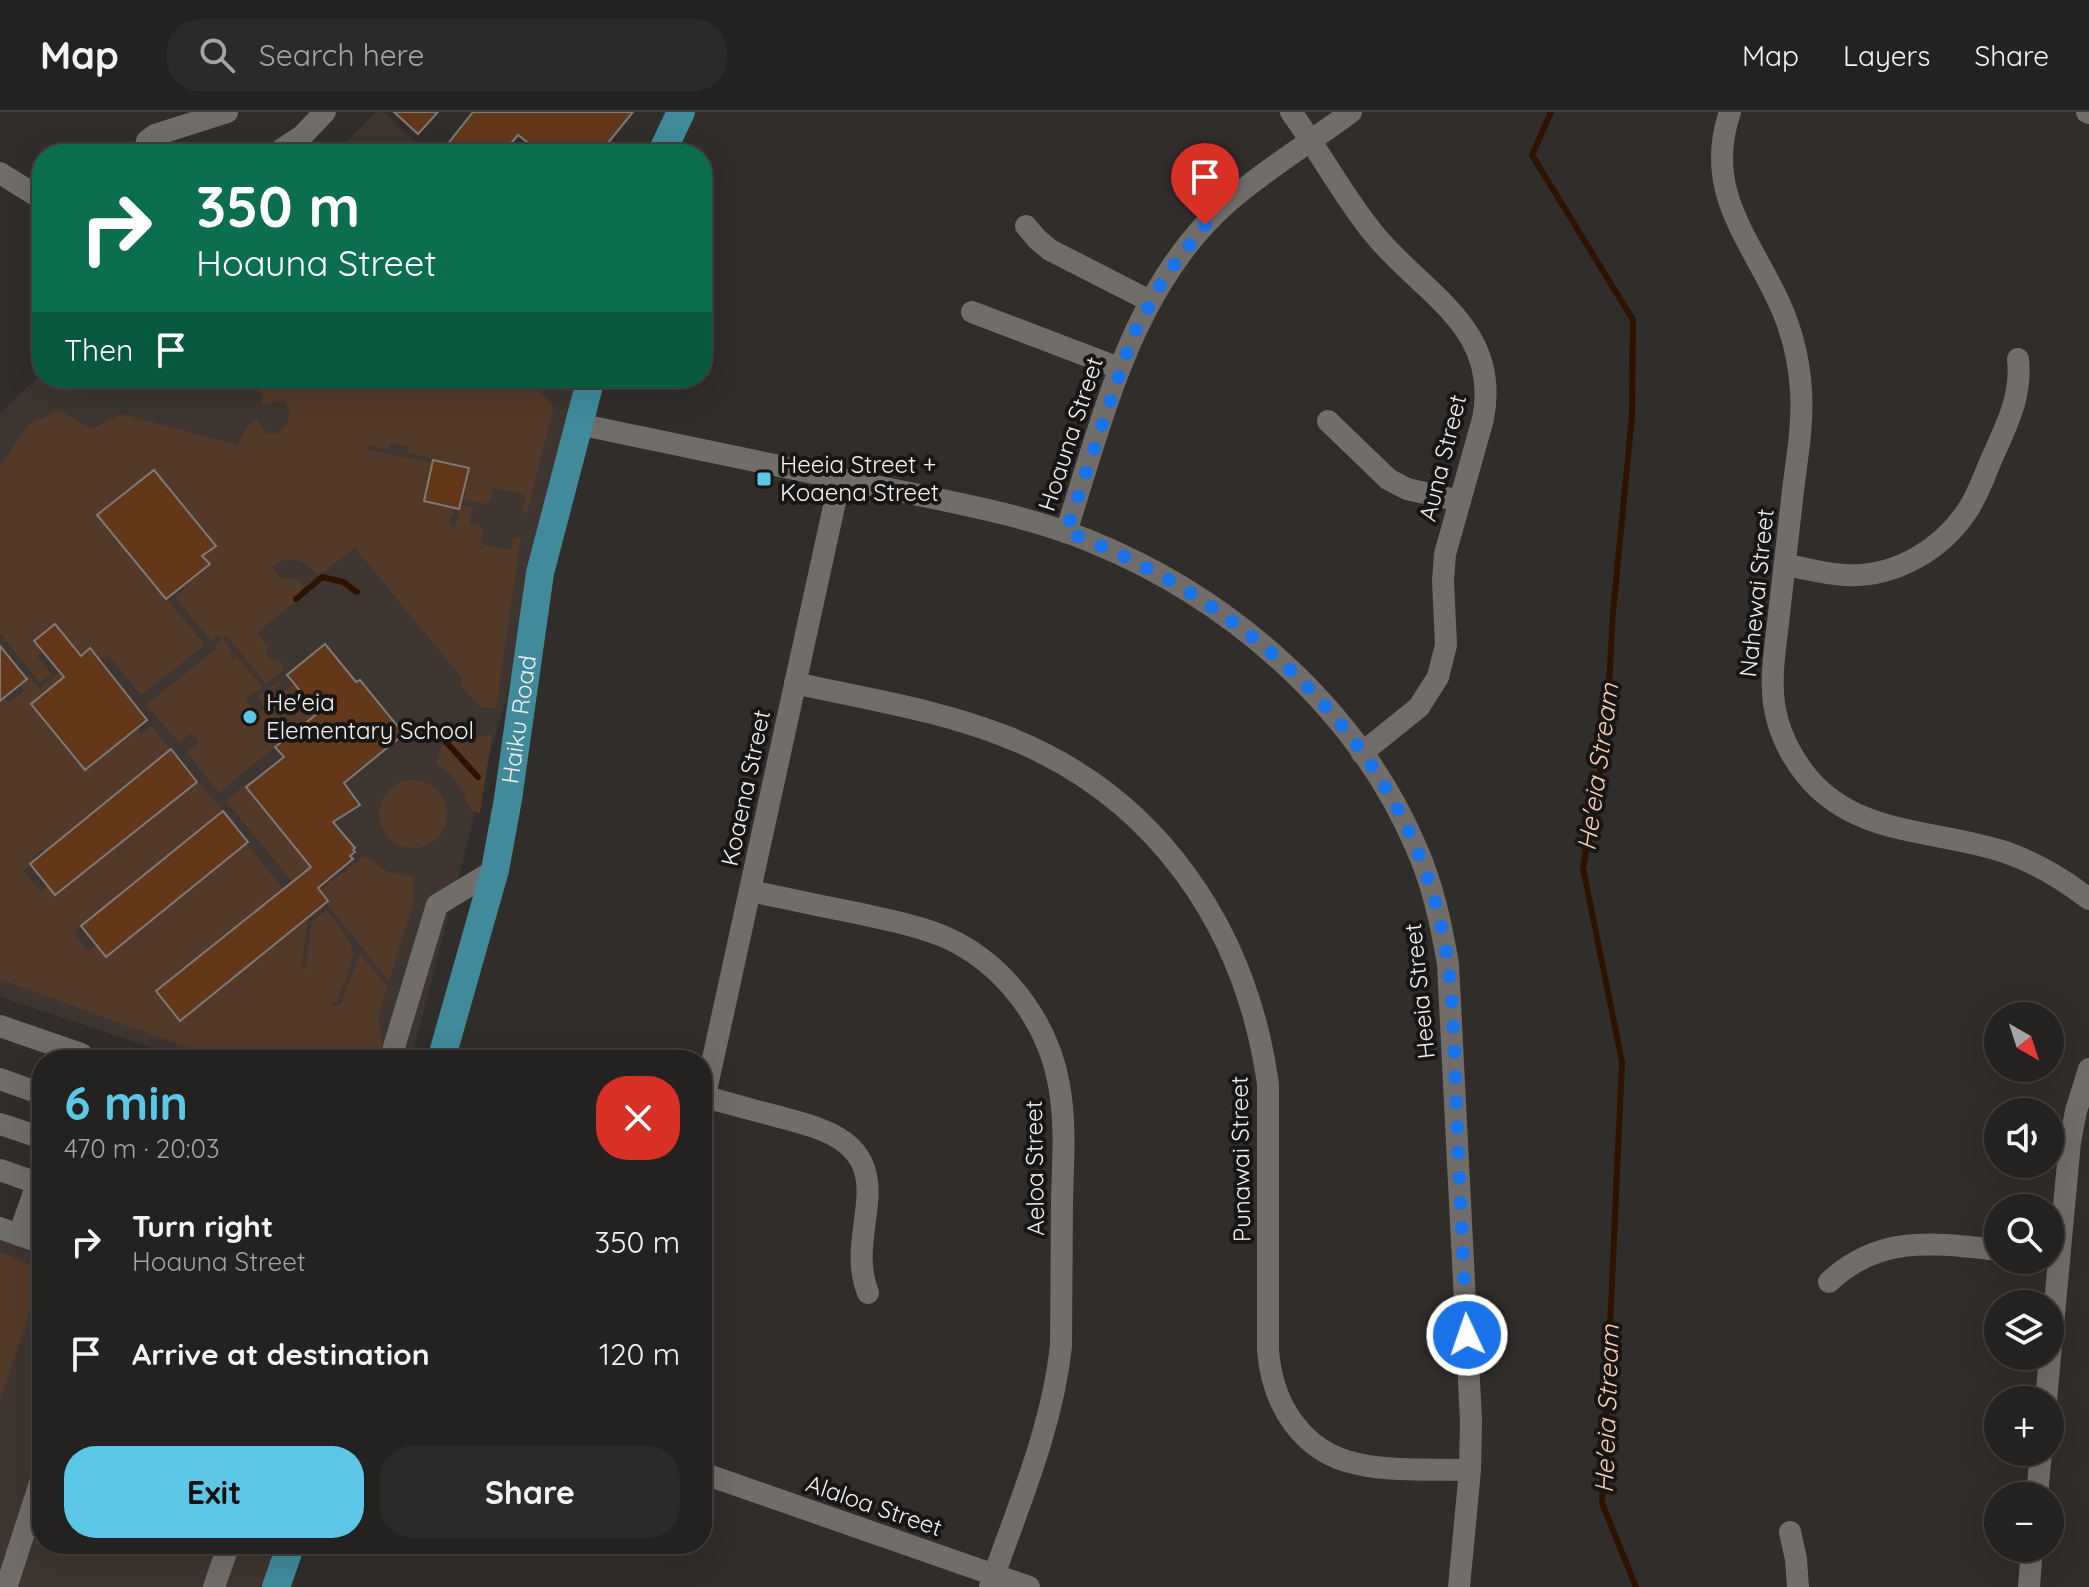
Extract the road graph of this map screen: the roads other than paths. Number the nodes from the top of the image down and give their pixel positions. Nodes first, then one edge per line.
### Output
1 (227, 112) edge
2 (325, 112) edge
3 (681, 112) edge
4 (1291, 112) edge
5 (1351, 112) edge
6 (1730, 112) edge
7 (1312, 141) junction
8 (146, 144) edge
9 (290, 144) edge
10 (666, 144) edge
11 (0, 173) edge
12 (32, 193) edge
13 (1026, 226) dead end
14 (1150, 301) junction
15 (972, 312) dead end
16 (2018, 359) dead end
17 (1119, 368) junction
18 (588, 388) edge
19 (1328, 421) dead end
20 (578, 424) junction
21 (840, 479) junction
22 (1460, 501) junction
23 (1066, 532) junction
24 (1785, 565) junction
25 (795, 683) junction
26 (1362, 753) junction
27 (495, 870) junction
28 (750, 891) junction
29 (2089, 899) edge
30 (0, 1026) edge
31 (69, 1050) edge
32 (395, 1050) edge
33 (444, 1050) edge
34 (712, 1062) edge
35 (2089, 1069) edge
36 (0, 1079) edge
37 (32, 1090) edge
38 (712, 1105) edge
39 (0, 1124) edge
40 (32, 1135) edge
41 (0, 1170) edge
42 (32, 1176) edge
43 (32, 1191) edge
44 (2063, 1194) edge
45 (10, 1231) edge
46 (32, 1239) edge
47 (1984, 1249) edge
48 (2054, 1274) edge
49 (1829, 1282) dead end
50 (868, 1293) dead end
51 (2047, 1386) edge
52 (1470, 1470) junction
53 (712, 1477) edge
54 (32, 1508) edge
55 (1790, 1532) dead end
56 (226, 1554) edge
57 (288, 1554) edge
58 (2031, 1562) edge
59 (992, 1581) edge
60 (0, 1585) edge
61 (214, 1587) edge
62 (276, 1587) edge
63 (1029, 1587) edge
64 (1459, 1587) edge
65 (1798, 1587) edge
66 (2029, 1587) edge

1 - 8 street
2 - 9 street
3 - 10 main road
4 - 7 street, Auna Street
5 - 7 street, Hoauna Street
6 - 24 street, Nahewai Street
7 - 14 street, Hoauna Street
7 - 22 street, Auna Street
11 - 12 street
13 - 14 street
14 - 17 street, Hoauna Street
15 - 17 street
16 - 24 street
17 - 23 street, Hoauna Street
18 - 20 main road, Haiku Road
19 - 22 street
20 - 21 street, Heeia Street
20 - 27 main road, Haiku Road
21 - 23 street, Heeia Street
21 - 25 street, Koaena Street
22 - 26 street, Auna Street
23 - 26 street, Heeia Street
24 - 29 street, Nahewai Street
25 - 28 street, Koaena Street
25 - 52 street, Punawai Street
26 - 52 street, Heeia Street
27 - 32 street
27 - 33 main road, Haiku Road
28 - 34 street, Koaena Street
28 - 59 street, Aeloa Street
30 - 31 street
35 - 44 street
36 - 37 street
38 - 50 street
39 - 40 street
41 - 42 street
43 - 45 street
45 - 46 street
47 - 49 street
48 - 51 street
52 - 64 street, Heeia Street
53 - 59 street, Alaloa Street
54 - 60 street
55 - 65 street
56 - 61 street
57 - 62 main road
58 - 66 street
59 - 63 street, Alaloa Street

